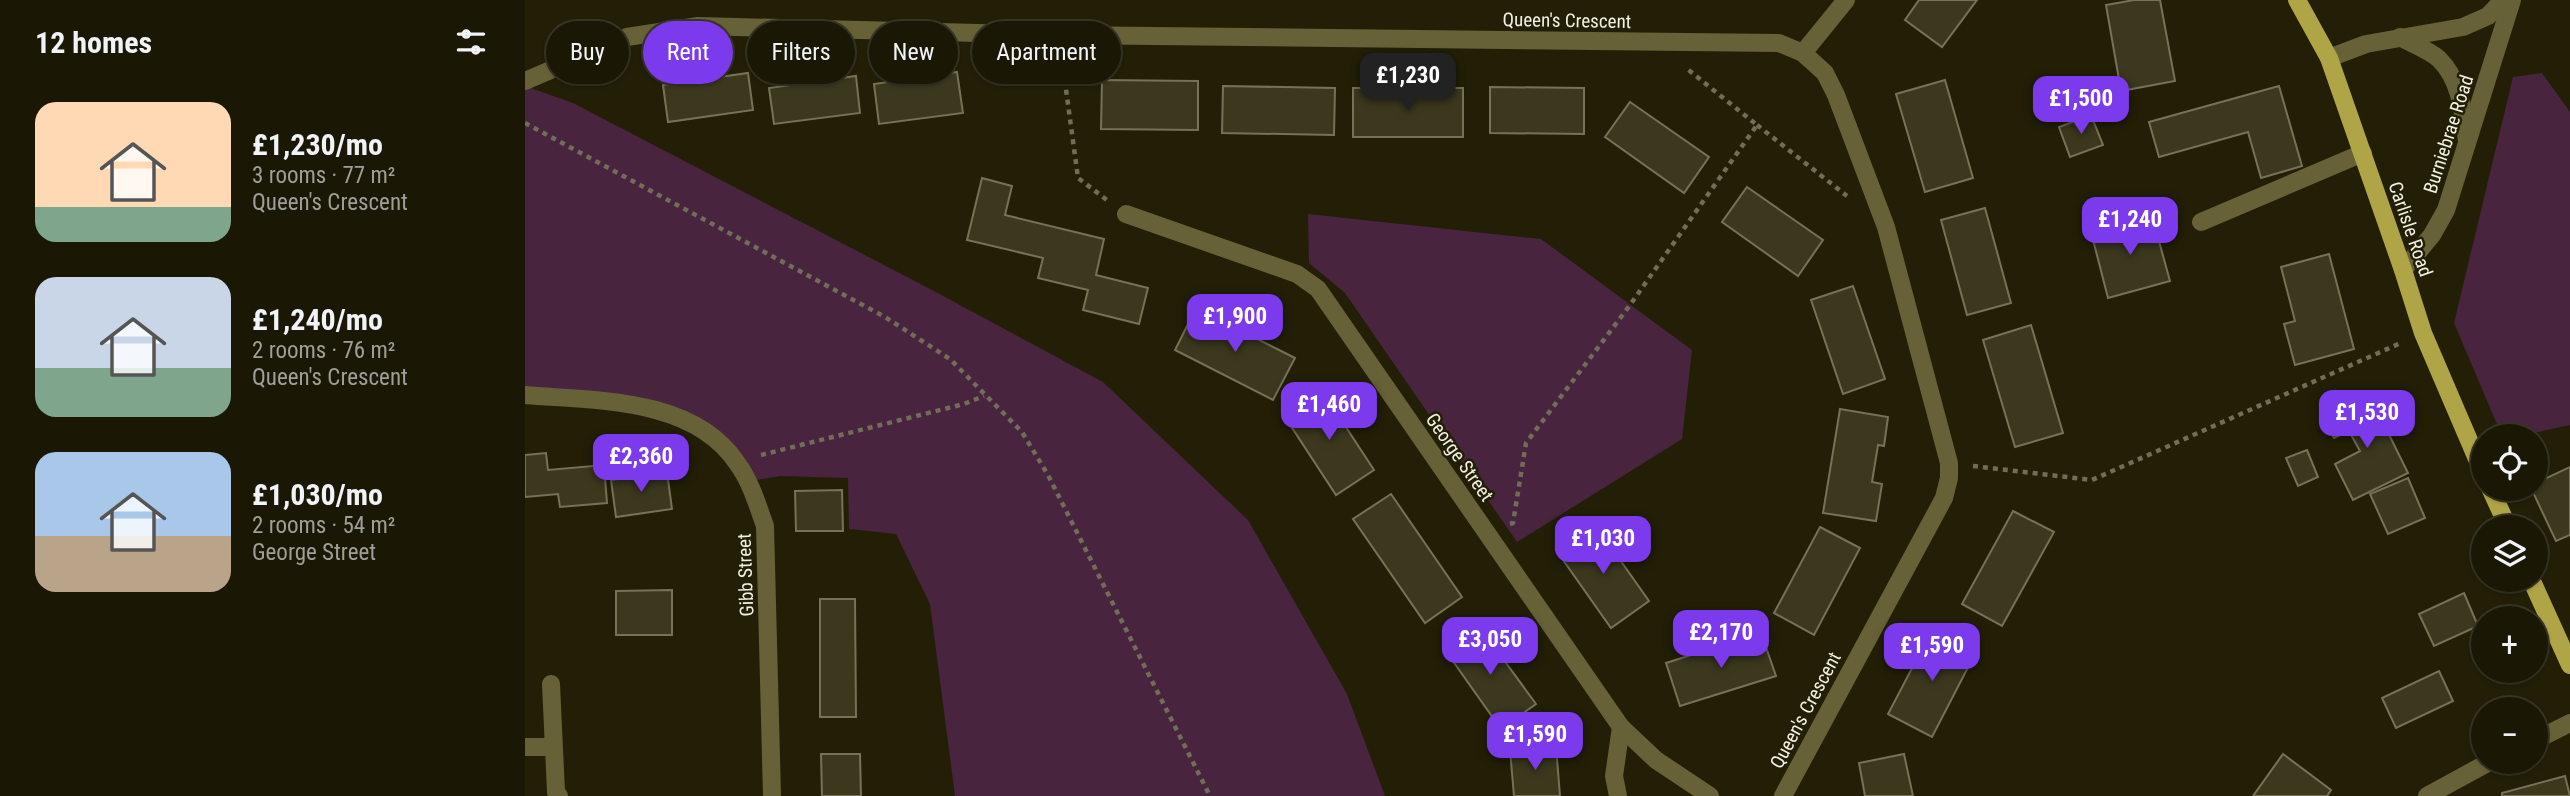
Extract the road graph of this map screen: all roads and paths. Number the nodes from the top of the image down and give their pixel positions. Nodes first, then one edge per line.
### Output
1 (1846, 0) edge
2 (2297, 0) edge
3 (2504, 0) edge
4 (2512, 0) edge
5 (972, 33) edge
6 (1121, 36) edge
7 (2400, 37) junction
8 (1653, 42) junction
9 (1803, 53) junction
10 (2329, 58) junction
11 (526, 81) edge
12 (1065, 84) edge
13 (525, 123) edge
14 (1757, 125) junction
15 (2468, 145) junction
16 (2363, 152) junction
17 (1854, 202) dead end
18 (1126, 214) joint
19 (2201, 222) dead end
20 (2403, 270) junction
21 (2423, 333) junction
22 (525, 395) edge
23 (985, 396) junction
24 (2471, 445) edge
25 (736, 460) junction
26 (1949, 463) junction
27 (1486, 532) junction
28 (2537, 592) edge
29 (2570, 665) edge
30 (551, 684) dead end
31 (2570, 723) edge
32 (1621, 727) junction
33 (2548, 734) edge
34 (525, 747) edge
35 (553, 747) junction
36 (2471, 772) edge
37 (559, 796) edge
38 (772, 796) edge
39 (1210, 796) edge
40 (1618, 796) edge
41 (1710, 796) edge
42 (1783, 796) edge
43 (2427, 796) edge

1 - 9 street
2 - 10 main road, Carlisle Road
3 - 7 street
4 - 15 street, Burniebrae Road
5 - 11 street, Queen's Crescent
6 - 8 street, Queen's Crescent
7 - 10 street
7 - 15 street
8 - 9 street, Queen's Crescent
8 - 14 path
9 - 26 street, Queen's Crescent
10 - 16 main road, Carlisle Road
12 - 18 path
13 - 23 path
14 - 17 path
14 - 27 path
15 - 20 street, Burniebrae Road
16 - 19 street
16 - 20 main road, Carlisle Road
18 - 27 street, George Street
20 - 21 main road, Carlisle Road
21 - 24 main road, Carlisle Road
21 - 26 path
22 - 25 street, Gibb Street
23 - 25 path
23 - 39 path
25 - 38 street, Gibb Street
26 - 42 street, Queen's Crescent
27 - 32 street, George Street
28 - 29 main road
30 - 35 street
31 - 33 street
32 - 40 street
32 - 41 street, George Street
34 - 35 street
35 - 37 street
36 - 43 street

